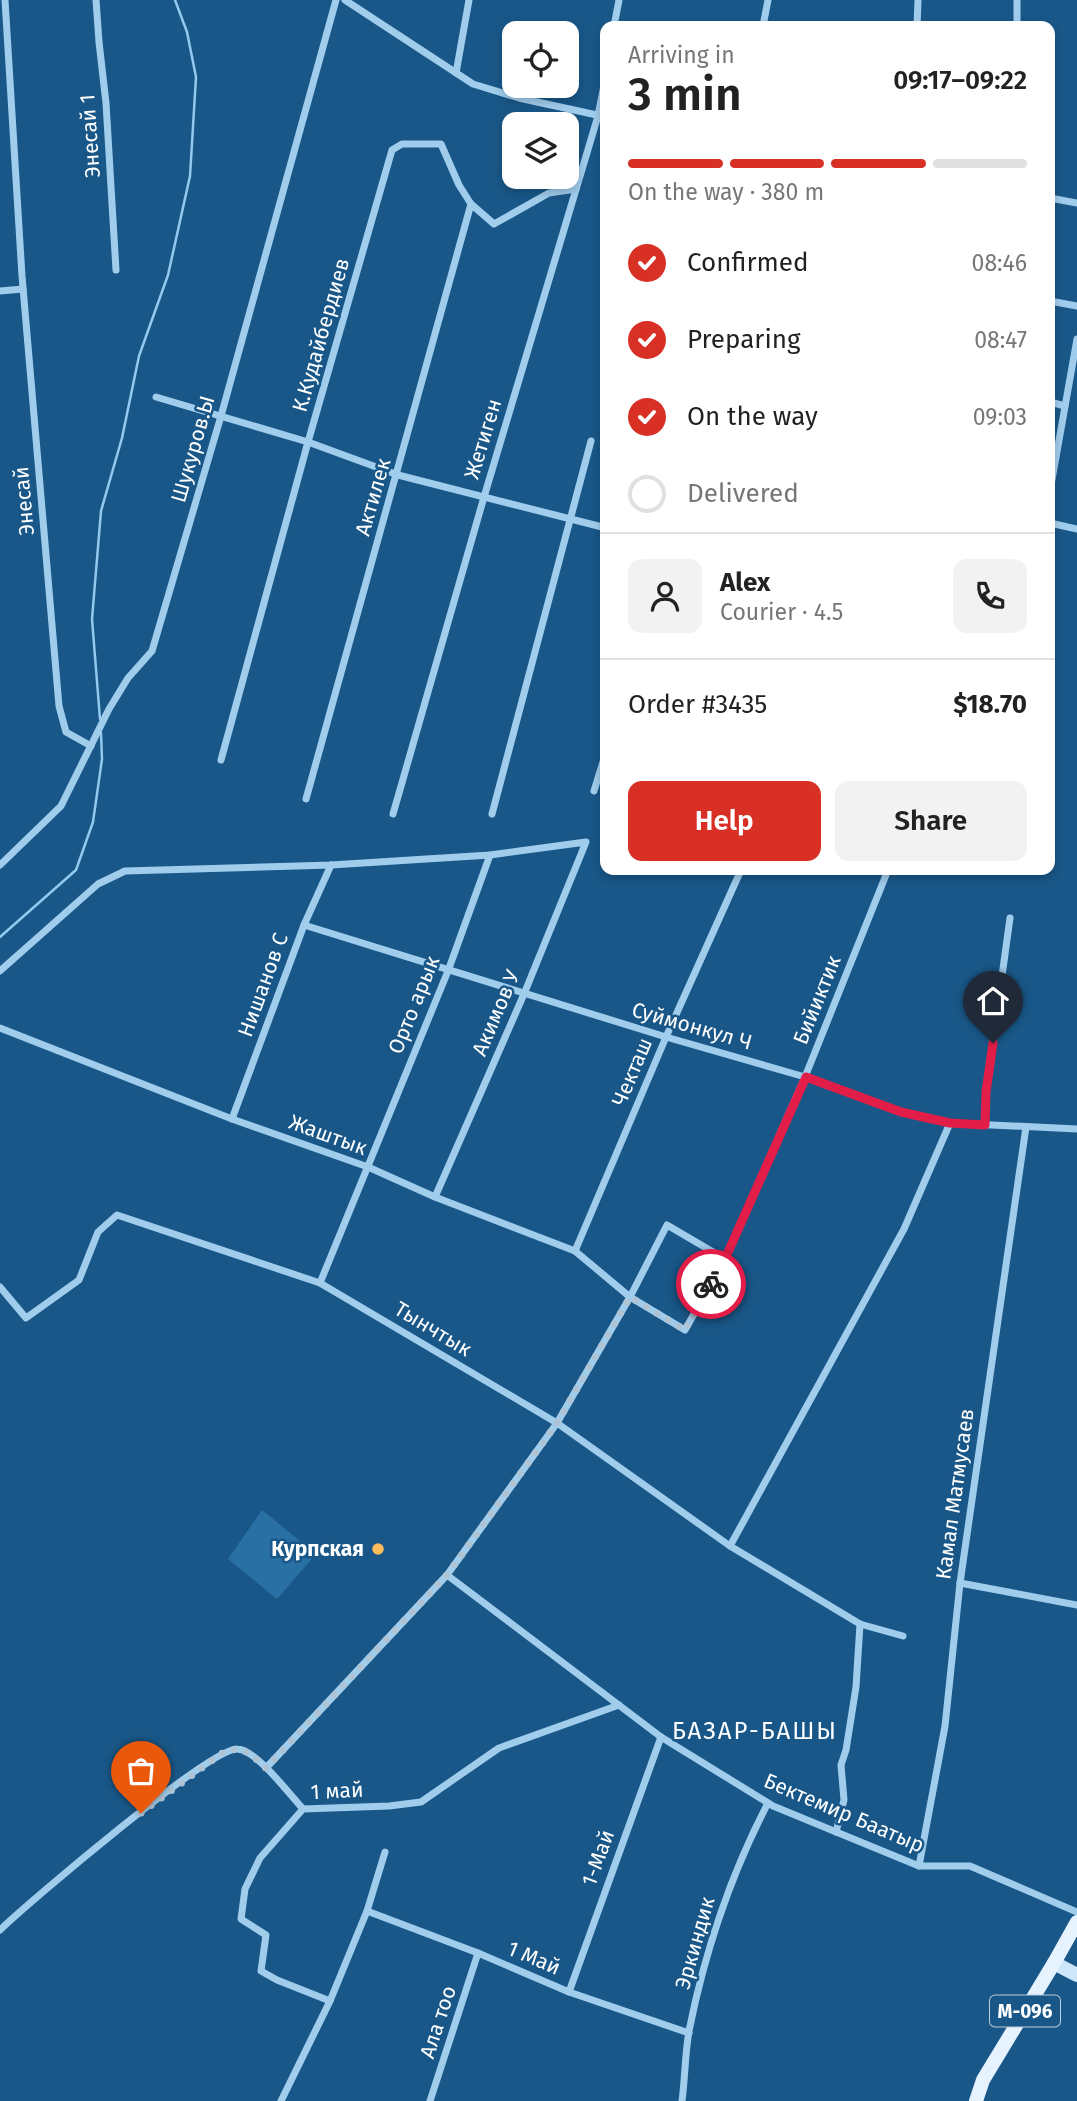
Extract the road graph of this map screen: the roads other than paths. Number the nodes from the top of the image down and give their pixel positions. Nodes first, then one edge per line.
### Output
1 (5, 0) edge
2 (96, 0) edge
3 (336, 0) edge
4 (345, 0) edge
5 (469, 0) edge
6 (619, 0) edge
7 (768, 0) edge
8 (918, 0) edge
9 (1017, 0) edge
10 (615, 21) edge
11 (764, 21) edge
12 (917, 21) edge
13 (1017, 21) edge
14 (456, 73) junction
15 (600, 116) edge
16 (600, 122) edge
17 (579, 181) edge
18 (576, 189) joint
19 (1055, 199) edge
20 (1077, 203) edge
21 (471, 204) junction
22 (116, 270) dead end
23 (23, 289) junction
24 (0, 291) edge
25 (1055, 302) edge
26 (1077, 306) edge
27 (1077, 339) edge
28 (156, 397) dead end
29 (1055, 403) edge
30 (1065, 406) junction
31 (221, 416) junction
32 (592, 441) dead end
33 (308, 442) junction
34 (1055, 463) edge
35 (398, 475) junction
36 (484, 497) junction
37 (570, 520) junction
38 (1055, 524) edge
39 (600, 527) edge
40 (1077, 529) edge
41 (91, 746) junction
42 (221, 760) dead end
43 (600, 771) edge
44 (594, 790) dead end
45 (306, 799) dead end
46 (393, 814) dead end
47 (492, 814) dead end
48 (490, 855) junction
49 (0, 865) edge
50 (331, 865) junction
51 (739, 875) edge
52 (886, 875) edge
53 (1010, 918) dead end
54 (304, 925) junction
55 (0, 971) edge
56 (448, 971) junction
57 (524, 994) junction
58 (0, 1028) edge
59 (666, 1037) junction
60 (806, 1077) junction
61 (232, 1119) junction
62 (950, 1123) junction
63 (985, 1125) junction
64 (1026, 1127) junction
65 (1077, 1129) edge
66 (368, 1167) junction
67 (435, 1197) junction
68 (575, 1251) junction
69 (725, 1259) junction
70 (320, 1283) junction
71 (0, 1287) edge
72 (630, 1297) junction
73 (685, 1330) joint
74 (557, 1423) junction
75 (730, 1546) junction
76 (447, 1575) junction
77 (960, 1583) junction
78 (1077, 1605) edge
79 (860, 1624) junction
80 (903, 1636) dead end
81 (619, 1704) junction
82 (661, 1737) junction
83 (266, 1768) junction
84 (768, 1803) junction
85 (303, 1809) junction
86 (836, 1832) junction
87 (385, 1852) dead end
88 (919, 1866) junction
89 (367, 1911) junction
90 (1077, 1912) edge
91 (1077, 1922) edge
92 (0, 1930) edge
93 (478, 1953) junction
94 (1054, 1963) junction
95 (1077, 1976) edge
96 (569, 1992) junction
97 (330, 2001) junction
98 (689, 2033) junction
99 (281, 2101) edge
100 (430, 2101) edge
101 (682, 2101) edge
102 (976, 2101) edge

1 - 23 street, Энесай
2 - 22 street, Энесай 1
3 - 31 street, Шукуров.Ы
4 - 14 street
5 - 14 street
6 - 10 street
7 - 11 street
8 - 12 street
9 - 13 street
14 - 15 street
16 - 17 street, Жетиген
18 - 21 street, К.Кудайбердиев
18 - 36 street, Жетиген
19 - 20 street
21 - 33 street, К.Кудайбердиев
21 - 35 street, Актилек
23 - 24 street
23 - 41 street, Энесай
25 - 26 street
27 - 30 street
28 - 31 street
29 - 30 street
30 - 34 street
31 - 33 street
31 - 41 street, Шукуров.Ы
32 - 37 street
33 - 35 street
33 - 42 street, К.Кудайбердиев
35 - 36 street
35 - 45 street, Актилек
36 - 37 street
36 - 46 street, Жетиген
37 - 39 street
37 - 47 street
38 - 40 street
41 - 49 street, Шукуров.Ы
43 - 44 street
48 - 50 street
48 - 56 street, Орто арык
48 - 57 street, Акимов У
50 - 54 street, Нишанов С
50 - 55 street
51 - 59 street, Чекташ
52 - 60 street, Бийиктик
53 - 63 street
54 - 56 street, Суймонкул Ч
54 - 61 street, Нишанов С
56 - 57 street, Суймонкул Ч
56 - 66 street, Орто арык
57 - 59 street, Суймонкул Ч
57 - 67 street, Акимов У
58 - 61 street, Жаштык
59 - 60 street, Суймонкул Ч
59 - 68 street, Чекташ
60 - 62 street, Суймонкул Ч
60 - 69 street, Бийиктик
61 - 66 street, Жаштык
62 - 63 street, Суймонкул Ч
62 - 75 street
63 - 64 street, Суймонкул Ч
64 - 65 street, Суймонкул Ч
64 - 77 street, Камал Матмусаев
66 - 67 street, Жаштык
66 - 70 street, Орто арык
67 - 68 street, Жаштык
68 - 72 street, Жаштык
69 - 72 street
69 - 73 street, Бийиктик
70 - 71 street, Тынчтык
70 - 74 street, Тынчтык
72 - 73 street, Жаштык
72 - 74 street
74 - 75 street, Тынчтык
74 - 76 street
75 - 79 street, Тынчтык
76 - 81 street, Бектемир Баатыр
76 - 83 street
77 - 78 street
77 - 88 street, Камал Матмусаев
79 - 80 street, Тынчтык
79 - 86 street
81 - 82 street, Бектемир Баатыр
81 - 85 street, 1 май
82 - 84 street, Бектемир Баатыр
82 - 96 street, 1-Май
83 - 85 street
83 - 92 street
84 - 86 street, Бектемир Баатыр
84 - 98 street, Эркиндик
85 - 97 street, 1 май
86 - 88 street, Бектемир Баатыр
87 - 89 street
88 - 90 street, Бектемир Баатыр
89 - 93 street, 1 Май
89 - 97 street
91 - 94 main road, М-096
93 - 96 street, 1 Май
93 - 100 street, Ала тоо
94 - 95 street
94 - 102 main road, М-096
96 - 98 street, 1 Май
97 - 99 street
98 - 101 street, Эркиндик

